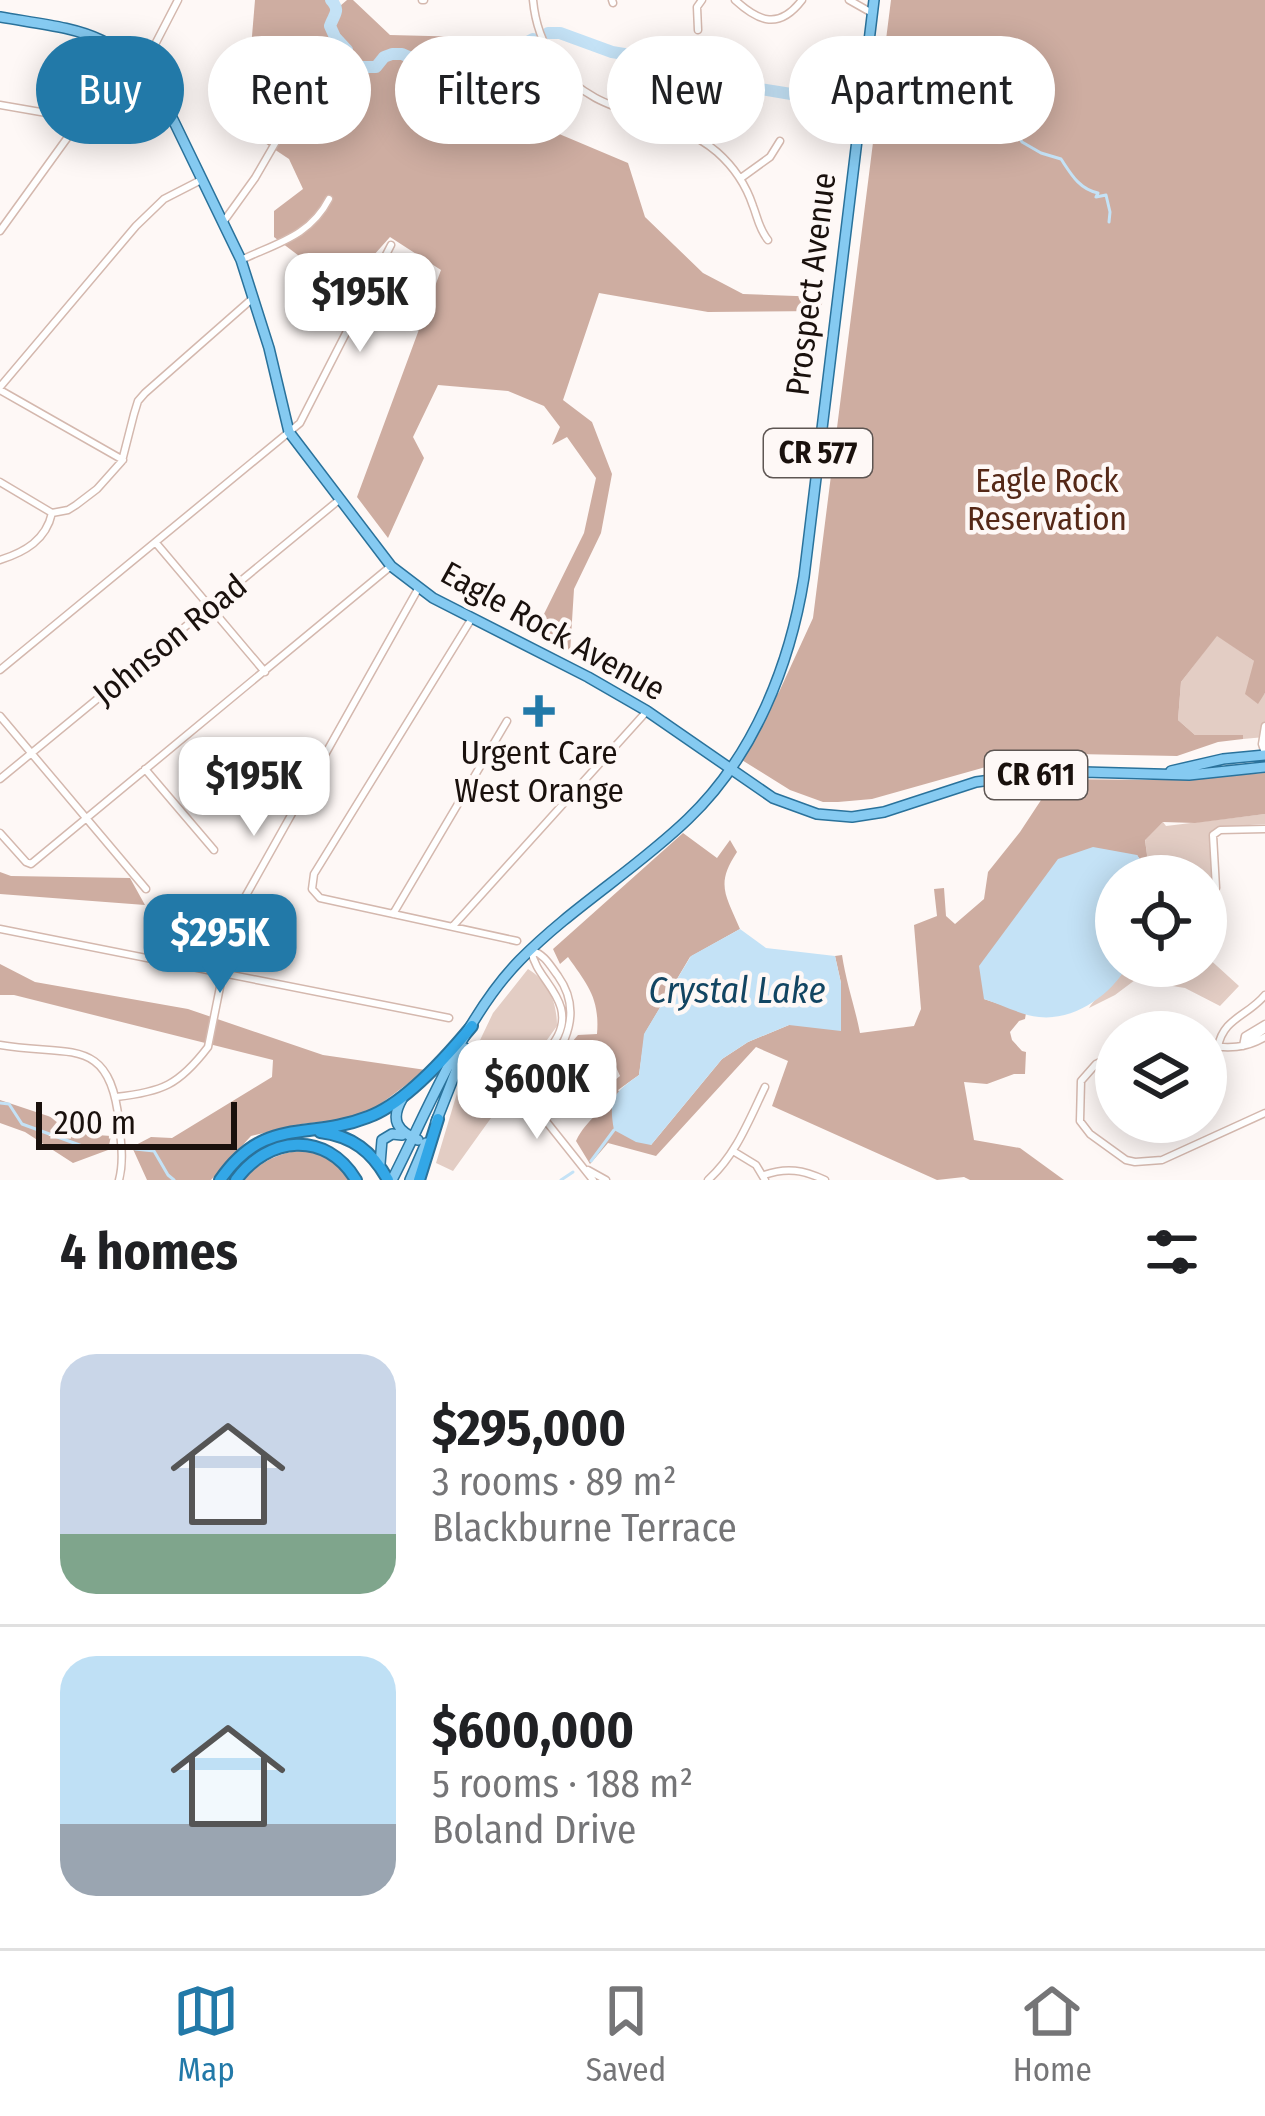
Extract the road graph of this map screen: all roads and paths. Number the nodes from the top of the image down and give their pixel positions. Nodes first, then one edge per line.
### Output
1 (178, 0) edge
2 (533, 0) edge
3 (702, 0) edge
4 (735, 0) edge
5 (802, 0) edge
6 (849, 0) edge
7 (874, 0) edge
8 (872, 13) junction
9 (0, 17) edge
10 (698, 29) dead end
11 (93, 36) edge
12 (159, 36) edge
13 (0, 105) edge
14 (36, 111) edge
15 (780, 141) dead end
16 (184, 142) edge
17 (63, 144) edge
18 (275, 144) edge
19 (741, 178) junction
20 (202, 179) junction
21 (328, 199) dead end
22 (224, 221) junction
23 (0, 231) edge
24 (768, 240) dead end
25 (391, 245) dead end
26 (241, 260) junction
27 (253, 298) junction
28 (0, 388) edge
29 (289, 432) junction
30 (123, 460) junction
31 (0, 482) edge
32 (339, 500) junction
33 (52, 513) junction
34 (156, 543) junction
35 (0, 560) edge
36 (391, 566) junction
37 (418, 589) junction
38 (210, 607) junction
39 (472, 618) junction
40 (0, 670) edge
41 (265, 672) junction
42 (647, 711) junction
43 (0, 716) edge
44 (508, 721) dead end
45 (1265, 726) edge
46 (31, 754) junction
47 (1265, 755) edge
48 (1265, 767) edge
49 (145, 769) junction
50 (730, 769) junction
51 (1166, 772) junction
52 (1221, 772) junction
53 (0, 779) edge
54 (86, 819) junction
55 (1265, 829) edge
56 (0, 833) edge
57 (214, 850) dead end
58 (1215, 855) edge
59 (146, 889) dead end
60 (392, 915) junction
61 (453, 926) junction
62 (0, 929) edge
63 (517, 941) dead end
64 (531, 950) junction
65 (221, 975) junction
66 (1265, 995) edge
67 (449, 1018) dead end
68 (1227, 1025) edge
69 (472, 1026) junction
70 (1265, 1030) edge
71 (0, 1045) edge
72 (1227, 1047) edge
73 (1095, 1065) edge
74 (765, 1087) dead end
75 (404, 1094) junction
76 (116, 1097) junction
77 (1265, 1113) edge
78 (438, 1119) junction
79 (298, 1130) junction
80 (1227, 1130) edge
81 (413, 1138) junction
82 (1095, 1138) edge
83 (426, 1142) junction
84 (1102, 1143) edge
85 (1199, 1143) edge
86 (733, 1151) junction
87 (380, 1164) junction
88 (584, 1168) junction
89 (764, 1178) edge
90 (119, 1180) edge
91 (220, 1180) edge
92 (236, 1180) edge
93 (356, 1180) edge
94 (390, 1180) edge
95 (414, 1180) edge
96 (593, 1180) edge
97 (606, 1180) edge
98 (708, 1180) edge
99 (825, 1180) edge

1 - 12 street
2 - 19 street
3 - 10 street
4 - 5 street
6 - 8 street
7 - 8 main road, Prospect Avenue / CR 577
8 - 50 main road, Prospect Avenue / CR 577
9 - 11 main road, Eagle Rock Avenue / CR 611
13 - 14 street
15 - 19 street
16 - 20 main road, Eagle Rock Avenue / CR 611
17 - 23 street
18 - 22 street
19 - 24 street
20 - 22 main road, Eagle Rock Avenue / CR 611
20 - 28 street
21 - 26 street
22 - 26 main road, Eagle Rock Avenue / CR 611
25 - 29 street
26 - 27 main road, Eagle Rock Avenue / CR 611
27 - 29 main road, Eagle Rock Avenue / CR 611
27 - 30 street
28 - 30 street
29 - 32 main road, Eagle Rock Avenue / CR 611
29 - 34 street
30 - 33 street
31 - 33 street
32 - 36 main road, Eagle Rock Avenue / CR 611
32 - 38 street, Johnson Road
33 - 35 street
34 - 38 street
34 - 40 street
36 - 37 main road, Eagle Rock Avenue / CR 611
36 - 41 street
37 - 39 main road, Eagle Rock Avenue / CR 611
37 - 65 street
38 - 41 street
38 - 46 street, Johnson Road
39 - 42 main road, Eagle Rock Avenue / CR 611
39 - 60 street
41 - 49 street
42 - 50 main road, Eagle Rock Avenue / CR 611
42 - 61 street
43 - 46 street
44 - 60 street
45 - 47 street
46 - 53 street, Johnson Road
46 - 54 street
47 - 51 main road, Eagle Rock Avenue / CR 611
47 - 52 main road
48 - 52 main road, Eagle Rock Avenue / CR 611
49 - 54 street
49 - 57 street
50 - 51 main road, Eagle Rock Avenue / CR 611
50 - 64 main road, Prospect Avenue / CR 577
51 - 52 main road, Eagle Rock Avenue / CR 611
54 - 56 street
54 - 59 street
55 - 58 street
60 - 61 street
61 - 63 street
62 - 65 street
64 - 69 main road, Prospect Avenue / CR 577
64 - 88 street
65 - 67 street
65 - 76 street
66 - 68 street
69 - 75 highway
69 - 78 main road, Prospect Avenue / CR 577
69 - 81 main road, Prospect Avenue / CR 577
70 - 72 street
71 - 76 street
73 - 82 street
74 - 86 street
75 - 79 highway
75 - 81 main road
76 - 90 street
77 - 80 street
78 - 83 main road, Prospect Avenue / CR 577
78 - 95 highway
79 - 87 highway
79 - 91 highway
81 - 83 main road
81 - 87 main road
81 - 94 main road, Prospect Avenue / CR 577
83 - 95 main road, Prospect Avenue / CR 577
84 - 85 street
86 - 89 street
86 - 98 street
87 - 94 highway
88 - 96 street
88 - 97 street
89 - 99 street
92 - 93 highway

